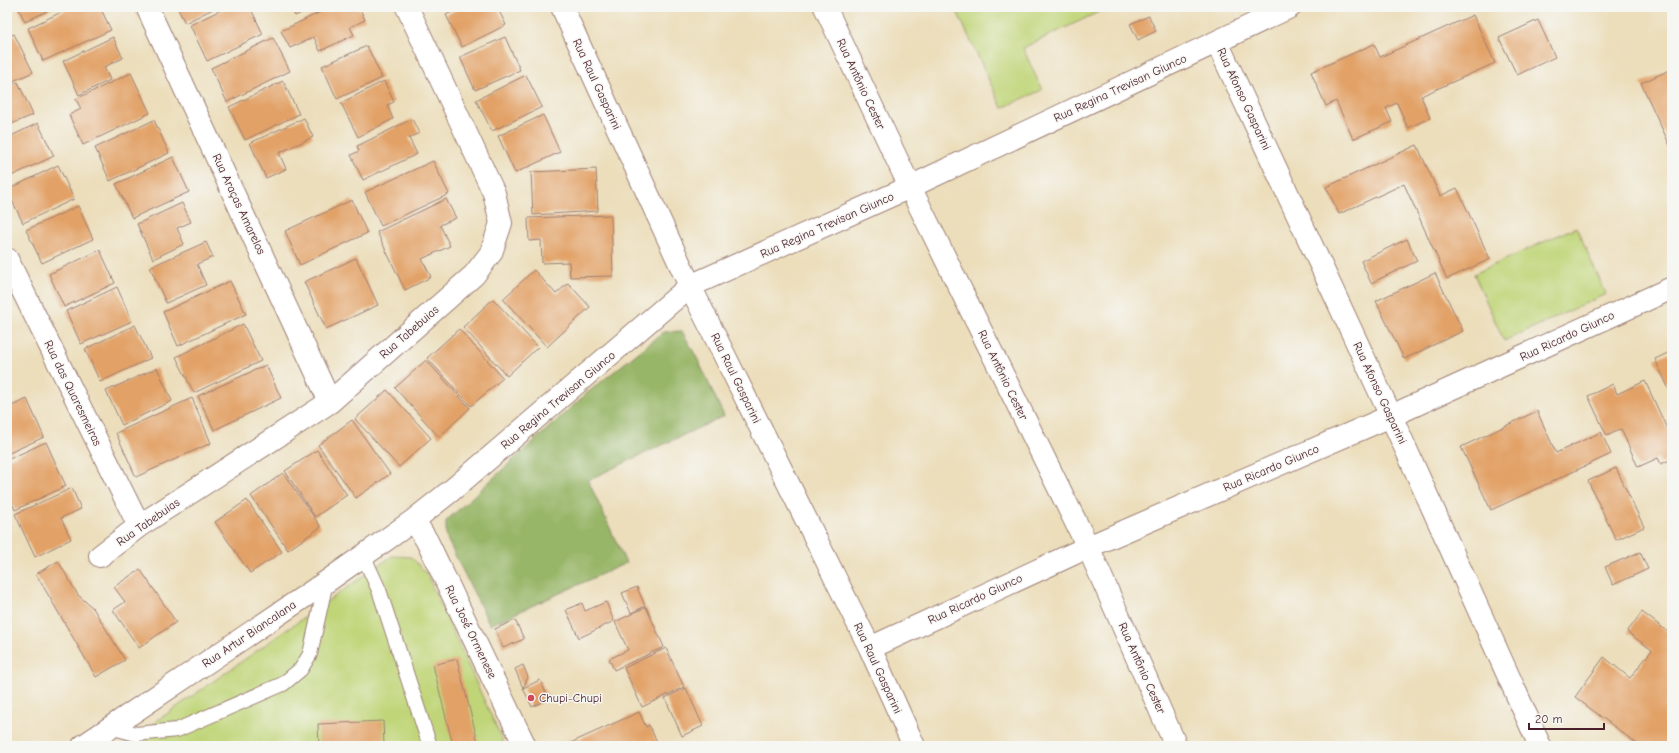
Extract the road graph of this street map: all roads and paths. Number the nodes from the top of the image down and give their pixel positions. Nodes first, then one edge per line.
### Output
1 (147, 7) edge
2 (407, 7) edge
3 (562, 7) edge
4 (825, 7) edge
5 (1290, 7) edge
6 (1217, 42) junction
7 (910, 187) junction
8 (7, 259) edge
9 (690, 286) junction
10 (1672, 288) edge
11 (330, 402) junction
12 (1391, 416) junction
13 (414, 520) junction
14 (139, 526) junction
15 (1088, 546) junction
16 (363, 555) junction
17 (100, 556) dead end
18 (326, 582) junction
19 (870, 648) junction
20 (110, 727) junction
21 (82, 746) edge
22 (430, 746) edge
23 (525, 746) edge
24 (914, 746) edge
25 (1176, 746) edge
26 (1540, 746) edge

1 - 11 street, Rua Araças Amarelos
2 - 11 street, Rua Tabebuias
3 - 9 street, Rua Raul Gasparini
4 - 7 street, Rua Antônio Cester
5 - 6 street, Rua Regina Trevisan Giunco
6 - 7 street, Rua Regina Trevisan Giunco
6 - 12 street, Rua Afonso Gasparini
7 - 9 street, Rua Regina Trevisan Giunco
7 - 15 street, Rua Antônio Cester
8 - 14 street, Rua das Quaresmeiras
9 - 13 street, Rua Regina Trevisan Giunco
9 - 19 street, Rua Raul Gasparini
10 - 12 street, Rua Ricardo Giunco
11 - 14 street, Rua Tabebuias
12 - 15 street, Rua Ricardo Giunco
12 - 26 street, Rua Afonso Gasparini
13 - 16 street, Rua Artur Biancalana
13 - 23 street, Rua José Ormenese
14 - 17 street, Rua Tabebuias
15 - 19 street, Rua Ricardo Giunco
15 - 25 street, Rua Antônio Cester
16 - 18 street, Rua Artur Biancalana
16 - 22 lane
18 - 20 street, Rua Artur Biancalana
18 - 20 lane
19 - 24 street, Rua Raul Gasparini
20 - 21 street, Rua Artur Biancalana

